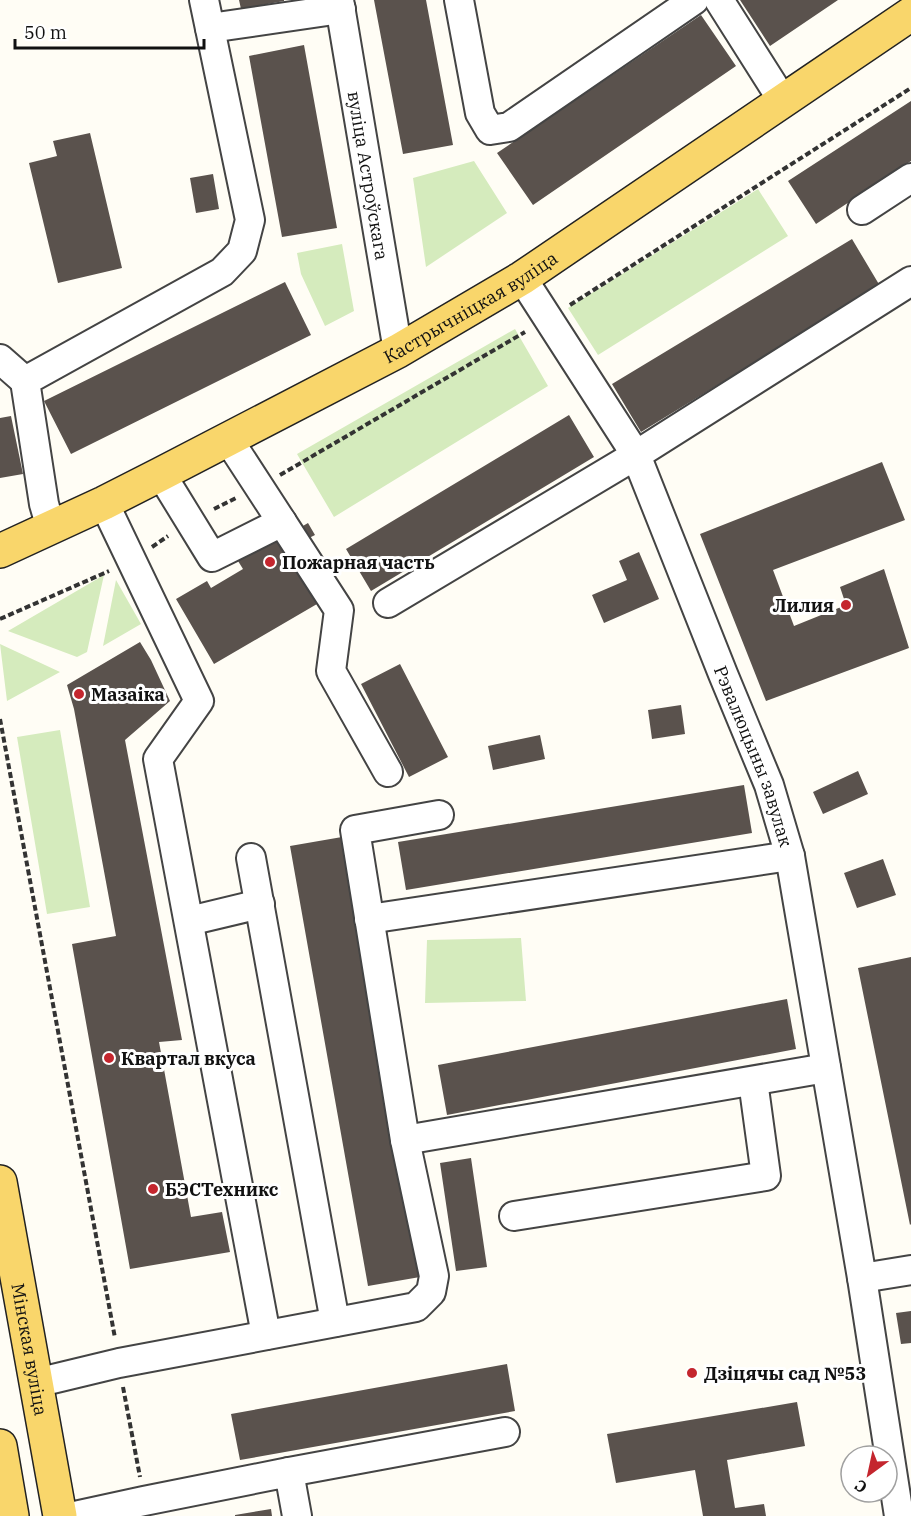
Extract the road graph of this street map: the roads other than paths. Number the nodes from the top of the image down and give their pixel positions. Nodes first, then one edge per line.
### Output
1 (204, 0) edge
2 (459, 0) edge
3 (694, 0) edge
4 (719, 0) edge
5 (340, 4) edge
6 (911, 14) edge
7 (210, 28) junction
8 (783, 101) junction
9 (911, 178) edge
10 (862, 210) dead end
11 (522, 278) junction
12 (911, 281) edge
13 (398, 351) junction
14 (0, 359) edge
15 (25, 381) junction
16 (228, 439) junction
17 (636, 455) junction
18 (161, 474) junction
19 (104, 503) junction
20 (282, 522) junction
21 (51, 528) junction
22 (0, 551) edge
23 (388, 603) dead end
24 (388, 772) dead end
25 (439, 815) dead end
26 (790, 856) junction
27 (251, 858) dead end
28 (260, 904) junction
29 (369, 920) junction
30 (189, 921) junction
31 (826, 1068) junction
32 (753, 1081) junction
33 (405, 1140) junction
34 (0, 1182) edge
35 (514, 1216) dead end
36 (911, 1270) edge
37 (862, 1278) junction
38 (334, 1322) junction
39 (266, 1335) junction
40 (36, 1383) junction
41 (505, 1432) dead end
42 (0, 1446) edge
43 (289, 1472) junction
44 (12, 1516) edge
45 (60, 1516) edge
46 (75, 1516) edge
47 (297, 1516) edge
48 (899, 1516) edge

1 - 7 street
2 - 3 street
4 - 8 street
5 - 7 street
5 - 13 street, вуліца Астроўскага
6 - 8 main road, Кастрычніцкая вуліца
7 - 15 street
8 - 11 main road, Кастрычніцкая вуліца
9 - 10 street
11 - 13 main road, Кастрычніцкая вуліца
11 - 17 street, Рэвалюцыны завулак
12 - 17 street
13 - 16 main road, Кастрычніцкая вуліца
14 - 15 street
15 - 21 street
16 - 18 main road, Кастрычніцкая вуліца
16 - 20 street
17 - 23 street
17 - 26 street, Рэвалюцыны завулак
18 - 19 main road, Кастрычніцкая вуліца
18 - 20 street
19 - 21 main road, Кастрычніцкая вуліца
19 - 30 street
20 - 24 street
21 - 22 main road, Кастрычніцкая вуліца
25 - 29 street
26 - 29 street
26 - 31 street, Рэвалюцыны завулак
27 - 28 street
28 - 30 street
28 - 38 street
29 - 33 street
30 - 39 street
31 - 32 street
31 - 37 street, Рэвалюцыны завулак
32 - 33 street
32 - 35 street
33 - 38 street
34 - 40 main road, Мінская вуліца
36 - 37 street
37 - 48 street, Рэвалюцыны завулак
38 - 39 street
39 - 40 street
40 - 45 main road, Мінская вуліца
41 - 43 street
42 - 44 main road
43 - 46 street
43 - 47 street

